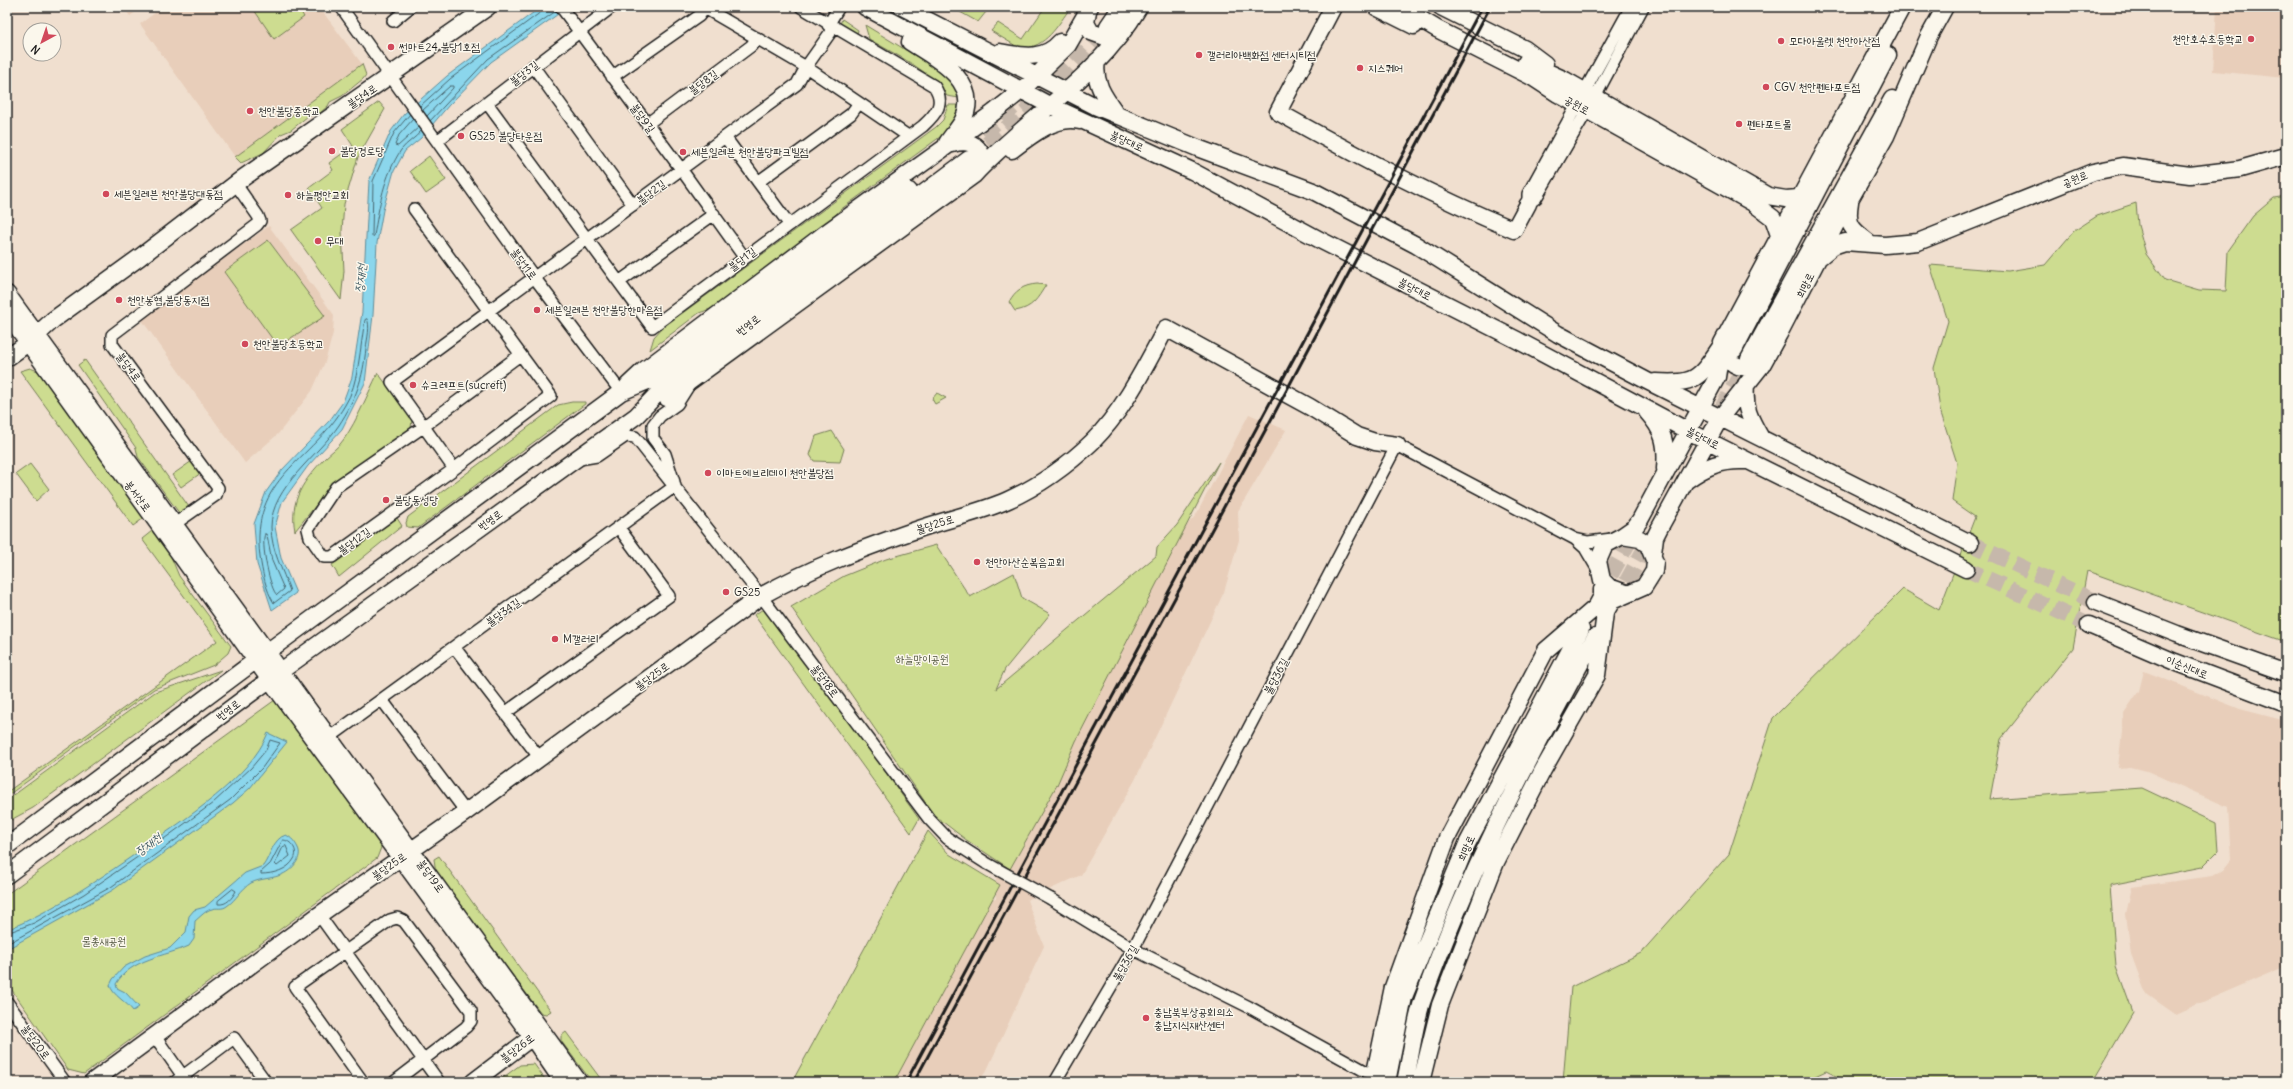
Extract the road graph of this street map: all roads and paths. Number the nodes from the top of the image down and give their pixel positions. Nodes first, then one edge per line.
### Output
1 (341, 7) edge
2 (410, 7) edge
3 (488, 7) edge
4 (561, 7) edge
5 (612, 7) edge
6 (801, 7) edge
7 (839, 7) edge
8 (902, 7) edge
9 (1108, 7) edge
10 (1121, 7) edge
11 (1138, 7) edge
12 (1333, 7) edge
13 (1376, 7) edge
14 (1391, 7) edge
15 (1400, 7) edge
16 (1415, 7) edge
17 (1441, 7) edge
18 (1631, 7) edge
19 (1643, 7) edge
20 (1902, 7) edge
21 (1913, 7) edge
22 (1944, 7) edge
23 (704, 8) edge
24 (868, 9) edge
25 (1096, 16) edge
26 (393, 21) dead end
27 (830, 26) junction
28 (1420, 30) junction
29 (579, 32) junction
30 (1929, 36) junction
31 (757, 38) junction
32 (1116, 41) junction
33 (970, 43) junction
34 (1098, 61) junction
35 (533, 66) junction
36 (806, 67) junction
37 (391, 76) junction
38 (1036, 76) junction
39 (612, 77) junction
40 (1565, 80) junction
41 (1022, 90) junction
42 (1064, 91) junction
43 (1558, 94) junction
44 (1590, 94) junction
45 (487, 103) junction
46 (859, 103) junction
47 (1049, 105) junction
48 (1582, 108) junction
49 (1118, 116) junction
50 (1085, 122) junction
51 (647, 124) junction
52 (908, 136) junction
53 (434, 137) junction
54 (725, 137) junction
55 (956, 151) junction
56 (2286, 156) edge
57 (681, 169) junction
58 (974, 175) junction
59 (758, 182) junction
60 (235, 183) junction
61 (1755, 197) junction
62 (1851, 197) junction
63 (1798, 198) junction
64 (1528, 204) joint
65 (633, 205) junction
66 (414, 209) dead end
67 (714, 214) junction
68 (789, 224) junction
69 (1779, 235) junction
70 (586, 239) junction
71 (1871, 244) junction
72 (744, 257) junction
73 (1819, 258) junction
74 (534, 277) junction
75 (619, 282) junction
76 (7, 294) edge
77 (488, 310) junction
78 (7, 313) edge
79 (32, 338) junction
80 (1726, 348) junction
81 (1211, 352) junction
82 (520, 355) junction
83 (7, 358) edge
84 (1755, 362) junction
85 (691, 382) junction
86 (1649, 382) junction
87 (1746, 384) junction
88 (621, 392) junction
89 (1644, 407) junction
90 (1700, 408) junction
91 (636, 416) junction
92 (1720, 418) junction
93 (423, 427) junction
94 (1688, 431) junction
95 (1761, 438) junction
96 (1707, 441) junction
97 (1396, 445) junction
98 (574, 460) junction
99 (1749, 461) junction
100 (454, 469) junction
101 (1665, 472) junction
102 (1684, 482) junction
103 (675, 486) junction
104 (169, 528) junction
105 (618, 528) junction
106 (1617, 538) junction
107 (1575, 539) junction
108 (1970, 543) tunnel mouth
109 (1653, 553) junction
110 (1966, 569) tunnel mouth
111 (1600, 575) junction
112 (1626, 593) junction
113 (761, 596) junction
114 (2096, 602) tunnel mouth
115 (2089, 625) tunnel mouth
116 (1581, 629) dead end
117 (1595, 637) dead end
118 (455, 648) junction
119 (262, 656) junction
120 (2286, 673) edge
121 (275, 675) junction
122 (382, 700) junction
123 (2286, 704) edge
124 (505, 713) junction
125 (330, 738) junction
126 (539, 757) junction
127 (466, 812) junction
128 (7, 846) edge
129 (406, 854) junction
130 (7, 875) edge
131 (319, 915) junction
132 (1133, 949) junction
133 (346, 950) junction
134 (7, 1002) edge
135 (537, 1033) junction
136 (154, 1035) junction
137 (423, 1060) junction
138 (182, 1080) edge
139 (1378, 1080) edge
140 (65, 1082) edge
141 (92, 1082) edge
142 (266, 1082) edge
143 (363, 1082) edge
144 (394, 1082) edge
145 (439, 1082) edge
146 (473, 1082) edge
147 (563, 1082) edge
148 (579, 1082) edge
149 (1055, 1082) edge
150 (1405, 1082) edge
151 (1421, 1082) edge

1 - 37 street
2 - 26 street
3 - 37 main road, 불당4로
4 - 29 street, 불당9길
5 - 29 street, 불당3길
6 - 27 street
7 - 27 street, 불당2길
8 - 33 main road, 불당대로
9 - 25 main road
10 - 25 main road
11 - 32 main road
12 - 64 main road
13 - 28 main road
14 - 28 main road
15 - 43 main road, 공원로
16 - 40 main road, 공원로
17 - 40 main road
18 - 44 street
19 - 44 street
20 - 63 main road
21 - 80 main road
22 - 30 main road, 희망로
23 - 31 street
23 - 39 street
24 - 41 main road, 불당대로
24 - 55 main road
25 - 32 main road
25 - 33 main road
25 - 38 main road
27 - 36 street, 불당2길
27 - 52 street, 불당1길
28 - 43 main road
29 - 35 street, 불당3길
29 - 39 street, 불당9길
30 - 62 main road, 희망로
30 - 84 main road
31 - 36 street
31 - 51 street, 불당8길
32 - 34 main road
33 - 38 main road, 불당대로
34 - 42 main road
34 - 49 main road
35 - 45 street, 불당3길
35 - 65 street
36 - 46 street
36 - 54 street, 불당2길
37 - 53 street, 불당11로
37 - 60 main road, 불당4로
38 - 41 main road
38 - 42 main road, 불당대로
39 - 51 street, 불당9길
40 - 44 main road, 공원로
41 - 47 main road, 불당대로
41 - 55 main road
42 - 47 main road
42 - 49 main road, 불당대로
43 - 48 main road, 공원로
44 - 48 street
44 - 61 main road, 공원로
45 - 53 street, 불당3길
45 - 70 street, 불당1길
46 - 52 street
46 - 59 street
47 - 50 main road, 불당대로
47 - 58 main road
48 - 61 main road, 공원로
48 - 64 street
49 - 86 main road, 불당대로
50 - 58 main road
50 - 89 main road, 불당대로
51 - 57 street, 불당9길
52 - 68 street, 불당1길
53 - 74 street, 불당11로
54 - 57 street, 불당2길
54 - 59 street
55 - 58 main road
55 - 88 main road
55 - 88 main road, 번영로
55 - 91 main road, 번영로
56 - 71 main road, 공원로
57 - 65 street, 불당2길
57 - 67 street, 불당9길
58 - 85 main road
59 - 68 street
60 - 79 main road, 불당4로
60 - 104 street, 불당4로
61 - 63 main road
61 - 69 main road
62 - 71 main road
62 - 73 main road, 희망로
63 - 69 main road
65 - 70 street, 불당2길
66 - 77 street
67 - 72 street, 불당9길
67 - 75 street
68 - 72 street, 불당1길
69 - 80 main road
70 - 74 street, 불당2길
70 - 75 street, 불당1길
71 - 73 main road, 공원로
72 - 75 street, 불당1길
73 - 84 main road, 희망로
74 - 77 street, 불당2길
74 - 88 street, 불당11로
76 - 79 main road, 봉서산로
77 - 82 street
77 - 93 street, 불당2길
78 - 79 main road, 봉서산로
79 - 83 main road, 불당4로
79 - 104 main road, 봉서산로
80 - 84 main road
80 - 86 main road
80 - 90 main road
81 - 97 main road
81 - 97 main road
81 - 113 main road, 불당25로
82 - 93 street, 불당12길
82 - 100 street
84 - 87 main road, 희망로
85 - 91 main road
85 - 103 street
86 - 90 main road, 불당대로
87 - 92 main road, 희망로
87 - 95 main road
88 - 119 main road, 번영로
89 - 94 main road, 불당대로
89 - 101 main road
90 - 92 main road, 불당대로
90 - 94 main road
91 - 98 main road, 번영로
92 - 95 main road, 불당대로
92 - 96 main road, 희망로
93 - 100 street
93 - 100 street, 불당12길
94 - 96 main road, 불당대로
94 - 101 main road
95 - 108 main road, 불당대로
96 - 99 main road, 불당대로
96 - 102 main road, 희망로
97 - 107 street
97 - 132 street, 불당36길
98 - 103 street, 불당18로
98 - 121 main road, 번영로
99 - 102 main road
99 - 110 main road, 불당대로
101 - 106 main road
102 - 109 main road, 희망로
103 - 105 street, 불당34길
103 - 113 street, 불당18로
104 - 119 main road, 봉서산로
105 - 118 street, 불당34길
105 - 124 street
106 - 107 street
106 - 109 main road
106 - 111 main road
107 - 111 street
109 - 112 main road
111 - 112 main road
111 - 139 main road
112 - 151 main road
113 - 126 main road, 불당25로
113 - 132 street, 불당18로, bridge
114 - 120 main road
115 - 123 main road, 이순신대로
116 - 139 main road, 희망로
117 - 150 main road
118 - 122 street, 불당34길
118 - 124 street
119 - 121 main road, 봉서산로
119 - 128 main road, 번영로
121 - 125 main road, 불당19로
121 - 129 main road, 불당19로
121 - 130 main road, 번영로
122 - 125 street, 불당34길
122 - 127 street
124 - 126 street
125 - 129 main road, 불당19로
126 - 127 main road, 불당25로
127 - 129 main road, 불당25로
129 - 131 main road, 불당25로
129 - 135 main road, 불당19로
131 - 133 street
131 - 136 main road, 불당25로
132 - 139 street, 불당18로
132 - 149 street, 불당36길
133 - 137 street
133 - 137 street
133 - 143 street
134 - 140 street, 불당20로
135 - 146 main road, 불당26로
135 - 147 main road, 불당19로
135 - 148 main road, 불당19로
136 - 138 street
136 - 141 main road, 불당25로
137 - 144 street
137 - 145 street
138 - 142 street

